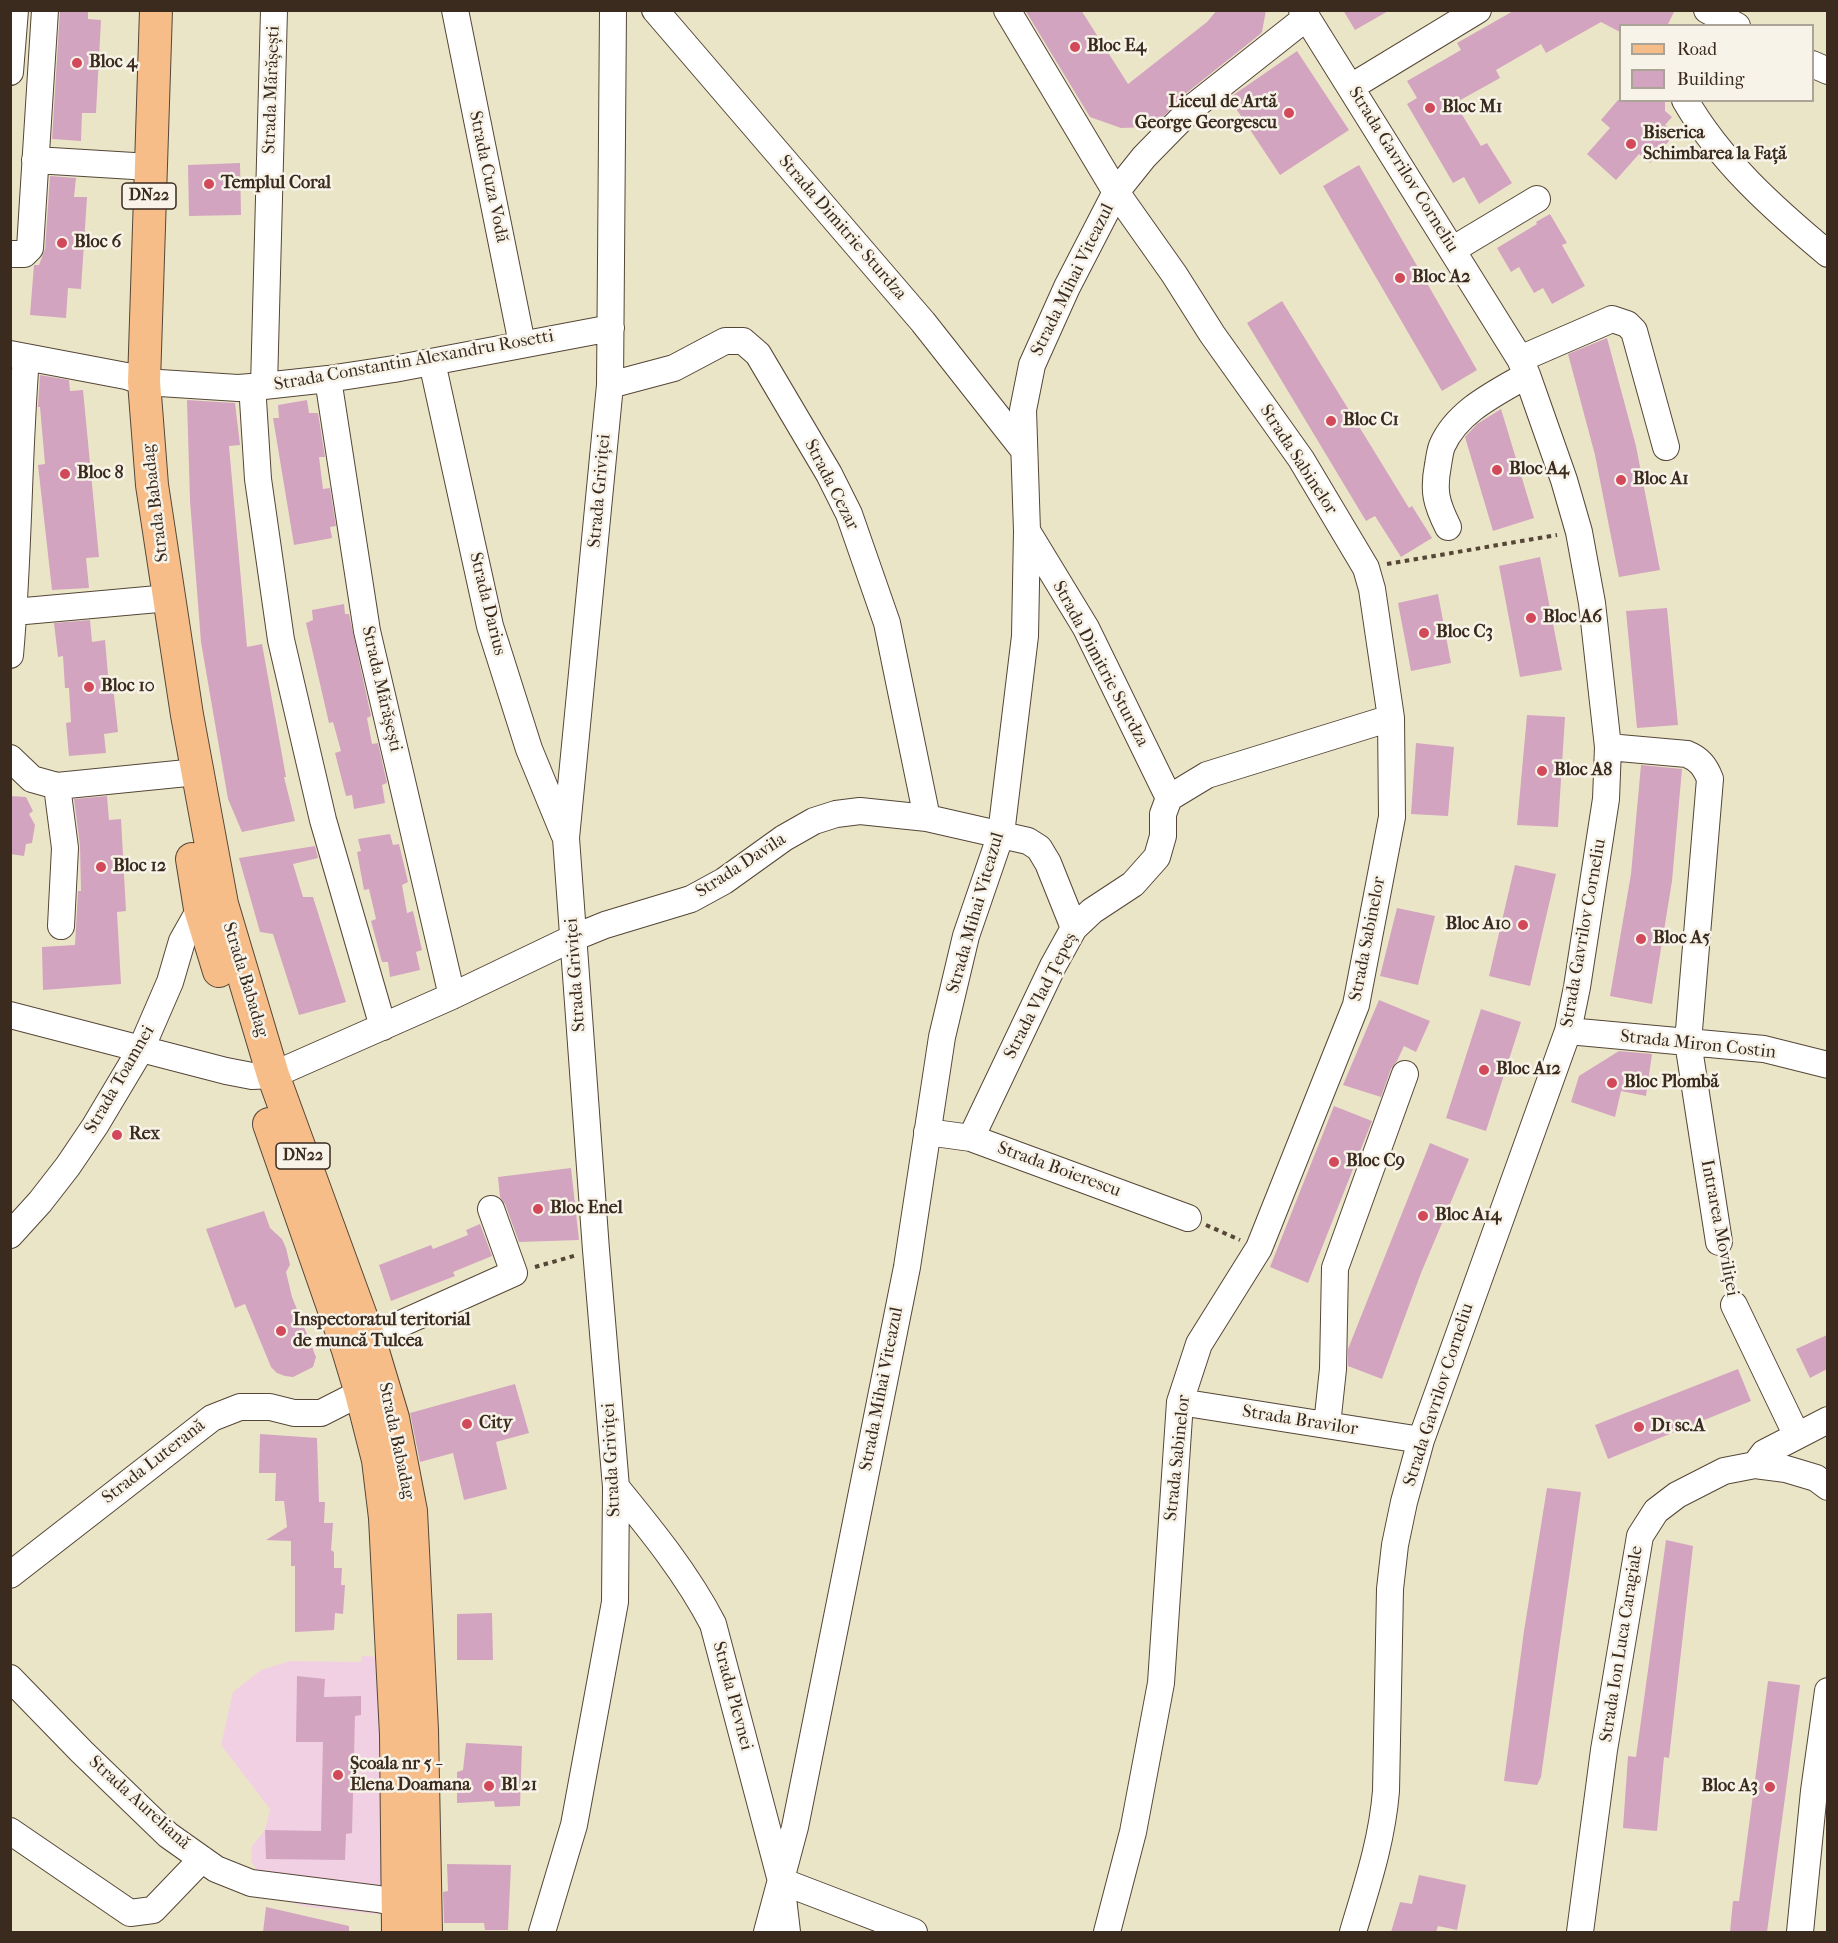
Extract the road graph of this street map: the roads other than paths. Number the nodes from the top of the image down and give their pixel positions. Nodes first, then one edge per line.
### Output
1 (15, 10) edge
2 (45, 10) edge
3 (139, 10) edge
4 (156, 10) edge
5 (274, 10) edge
6 (455, 10) edge
7 (613, 10) edge
8 (656, 10) edge
9 (1007, 10) edge
10 (1478, 10) edge
11 (1707, 10) edge
12 (1304, 14) edge
13 (1733, 24) edge
14 (10, 72) edge
15 (1351, 87) junction
16 (1686, 102) edge
17 (34, 160) junction
18 (141, 168) junction
19 (1116, 192) junction
20 (1538, 199) dead end
21 (1452, 250) junction
22 (10, 254) edge
23 (1827, 254) edge
24 (611, 328) junction
25 (522, 344) junction
26 (18, 356) edge
27 (432, 362) junction
28 (1523, 367) junction
29 (135, 379) junction
30 (328, 379) junction
31 (610, 385) junction
32 (258, 393) junction
33 (1666, 447) dead end
34 (1023, 449) junction
35 (1448, 527) dead end
36 (1027, 531) junction
37 (160, 599) junction
38 (14, 612) junction
39 (10, 655) edge
40 (1391, 718) junction
41 (1608, 747) junction
42 (10, 758) edge
43 (187, 773) junction
44 (57, 786) junction
45 (1169, 798) junction
46 (927, 818) junction
47 (1001, 834) junction
48 (566, 838) junction
49 (200, 909) junction
50 (61, 926) dead end
51 (1074, 928) junction
52 (573, 938) junction
53 (452, 996) junction
54 (10, 1015) edge
55 (383, 1027) junction
56 (1568, 1032) junction
57 (1688, 1042) junction
58 (141, 1049) junction
59 (1827, 1065) edge
60 (1405, 1074) dead end
61 (262, 1076) junction
62 (927, 1132) junction
63 (971, 1138) junction
64 (491, 1209) dead end
65 (1188, 1218) road end
66 (10, 1235) edge
67 (1719, 1242) road end
68 (1734, 1305) road end
69 (369, 1338) junction
70 (372, 1387) junction
71 (1180, 1402) junction
72 (1827, 1420) edge
73 (1327, 1425) junction
74 (1797, 1436) junction
75 (1421, 1440) junction
76 (1755, 1465) junction
77 (616, 1487) junction
78 (1827, 1487) edge
79 (10, 1575) edge
80 (10, 1678) edge
81 (1827, 1691) edge
82 (10, 1831) edge
83 (202, 1859) junction
84 (781, 1881) junction
85 (398, 1918) edge
86 (426, 1932) edge
87 (542, 1932) edge
88 (767, 1932) edge
89 (787, 1932) edge
90 (914, 1932) edge
91 (1107, 1932) edge
92 (1353, 1932) edge
93 (1580, 1932) edge
94 (1800, 1932) edge

1 - 14 street
2 - 17 street
3 - 18 main road, Strada Babadag
4 - 18 main road, Strada Babadag / DN22
5 - 32 street, Strada Mărășești
6 - 25 street, Strada Cuza Vodă
7 - 24 street, Strada Griviței
8 - 34 street, Strada Dimitrie Sturdza
9 - 19 street, Strada Sabinelor
10 - 15 street
11 - 13 street
12 - 15 street, Strada Gavrilov Corneliu
12 - 19 street, Strada Mihai Viteazul
15 - 21 street, Strada Gavrilov Corneliu
16 - 23 street
17 - 18 street
17 - 22 street
18 - 29 main road, Strada Babadag / DN22
19 - 34 street, Strada Mihai Viteazul
19 - 40 street, Strada Sabinelor
20 - 21 street
21 - 28 street, Strada Gavrilov Corneliu
24 - 25 street, Strada Constantin Alexandru Rosetti
24 - 31 street, Strada Griviței
25 - 27 street, Strada Constantin Alexandru Rosetti
26 - 29 street, Strada Constantin Alexandru Rosetti
26 - 38 street
27 - 30 street, Strada Constantin Alexandru Rosetti
27 - 48 street, Strada Darius
28 - 33 street
28 - 35 street
28 - 41 street, Strada Gavrilov Corneliu
29 - 32 street, Strada Constantin Alexandru Rosetti
29 - 37 main road, Strada Babadag / DN22
30 - 32 street, Strada Constantin Alexandru Rosetti
30 - 53 street, Strada Mărășești
31 - 46 street, Strada Cezar
31 - 48 street, Strada Griviței
32 - 55 street, Strada Mărășești
34 - 36 street, Strada Mihai Viteazul
36 - 45 street, Strada Dimitrie Sturdza
36 - 47 street, Strada Mihai Viteazul
37 - 38 street
37 - 43 main road, Strada Babadag / DN22
38 - 39 street
40 - 45 street
40 - 71 street, Strada Sabinelor
41 - 56 street, Strada Gavrilov Corneliu
41 - 57 street, Intrarea Moviliței
42 - 44 street
43 - 44 street
43 - 49 main road, Strada Babadag
43 - 61 main road, Strada Babadag / DN22
44 - 50 street
45 - 51 street, Strada Vlad Țepeș
46 - 47 street, Strada Davila
46 - 52 street, Strada Davila
47 - 51 street, Strada Davila
47 - 62 street, Strada Mihai Viteazul
48 - 52 street, Strada Griviței
49 - 58 street, Strada Toamnei
49 - 61 main road, Strada Babadag
51 - 63 street, Strada Vlad Țepeș
52 - 53 street, Strada Davila
52 - 77 street, Strada Griviței
53 - 55 street, Strada Davila
54 - 58 street
55 - 61 street, Strada Davila
56 - 57 street, Strada Miron Costin
56 - 75 street, Strada Gavrilov Corneliu
57 - 59 street, Strada Miron Costin
57 - 67 street, Intrarea Moviliței
58 - 61 street
58 - 66 street, Strada Toamnei
60 - 73 street
61 - 69 main road, Strada Babadag / DN22
61 - 70 main road, Strada Babadag
62 - 63 street, Strada Boierescu
62 - 84 street, Strada Mihai Viteazul
63 - 65 street, Strada Boierescu
64 - 69 street
68 - 74 street, Intrarea Moviliței
69 - 70 main road, Strada Babadag / DN22
70 - 79 street, Strada Luterană
70 - 85 main road, Strada Babadag
70 - 86 main road, Strada Babadag / DN22
71 - 73 street, Strada Bravilor
71 - 91 street, Strada Sabinelor
72 - 74 street
73 - 75 street, Strada Bravilor
74 - 76 street
75 - 92 street, Strada Gavrilov Corneliu
76 - 78 street, Strada Ion Luca Caragiale
76 - 93 street, Strada Ion Luca Caragiale
77 - 84 street, Strada Plevnei
77 - 87 street, Strada Griviței
80 - 83 street, Strada Aureliană
81 - 94 street
82 - 83 street
83 - 85 street, Strada Aureliană
84 - 88 street, Strada Mihai Viteazul
84 - 89 street, Strada Plevnei
84 - 90 street

